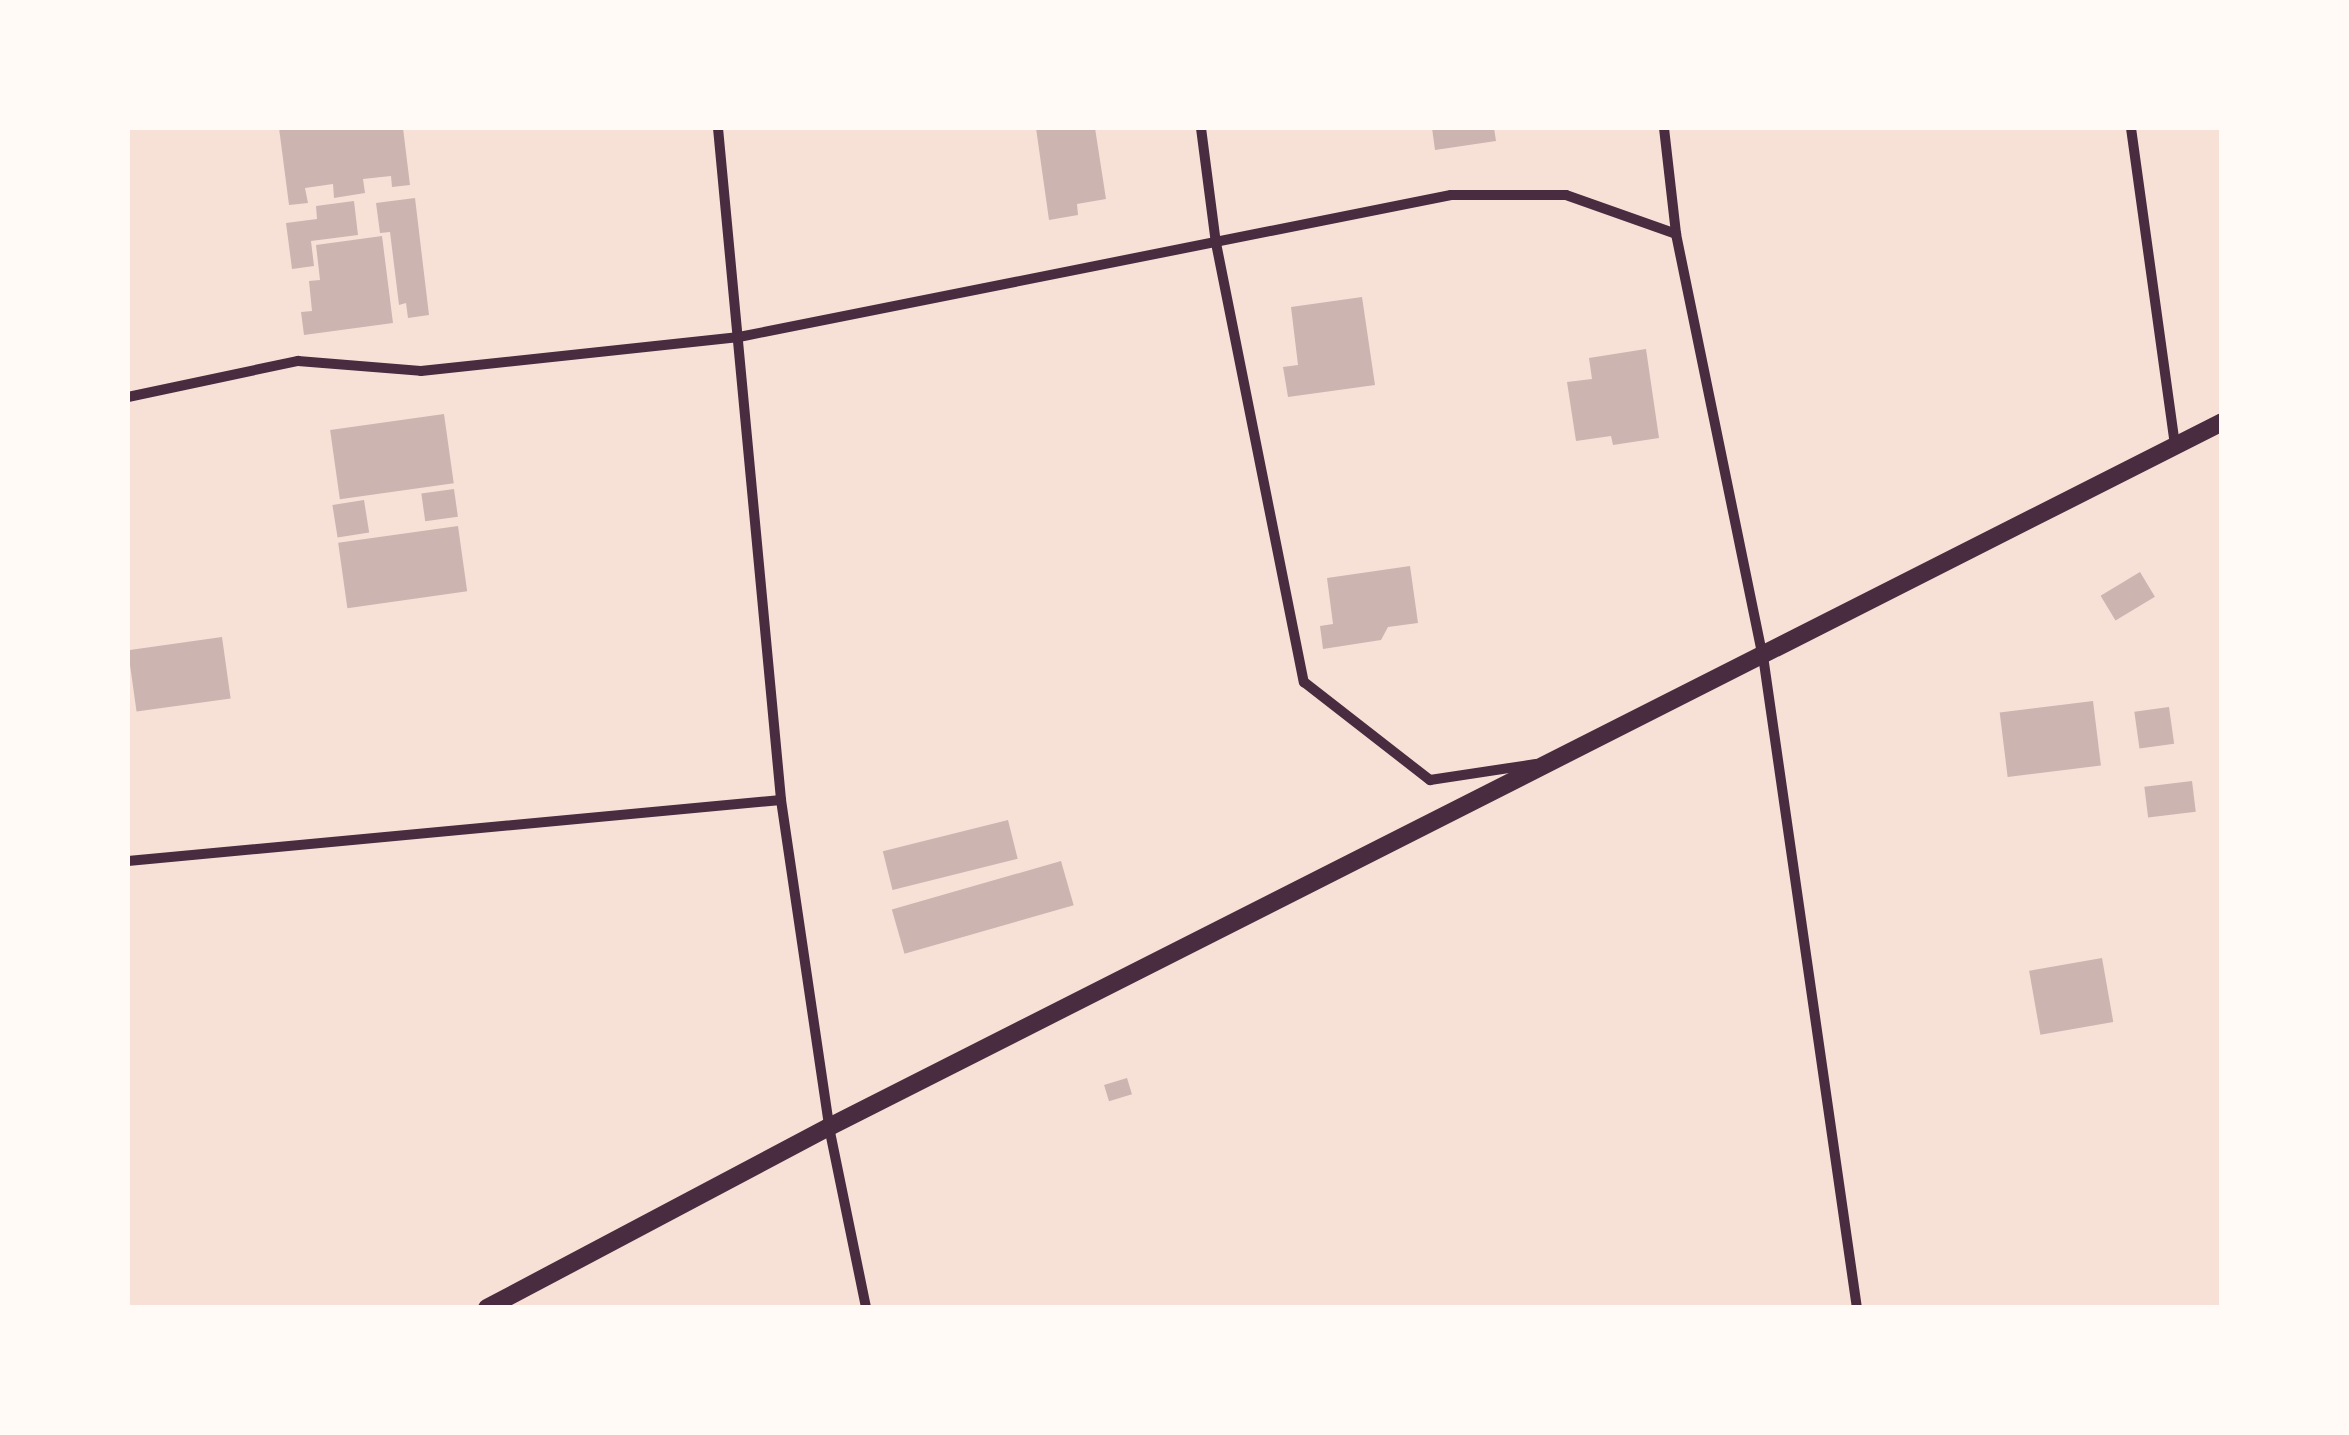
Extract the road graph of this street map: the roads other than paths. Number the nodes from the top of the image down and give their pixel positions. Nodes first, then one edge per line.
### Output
1 (718, 128) edge
2 (1201, 128) edge
3 (1664, 128) edge
4 (2131, 128) edge
5 (1676, 234) junction
6 (1216, 242) junction
7 (739, 337) junction
8 (128, 398) edge
9 (2222, 422) edge
10 (2175, 447) junction
11 (1763, 656) junction
12 (1556, 762) junction
13 (780, 800) junction
14 (128, 861) edge
15 (829, 1127) junction
16 (487, 1308) edge
17 (866, 1308) edge
18 (1857, 1308) edge

1 - 7 street
2 - 6 street
3 - 5 street
4 - 10 street
5 - 6 street
5 - 11 street
6 - 7 street
6 - 12 street
7 - 8 street
7 - 13 street
9 - 10 street
10 - 11 street
11 - 12 street
11 - 18 street
12 - 15 street
13 - 14 street
13 - 15 street
15 - 16 street
15 - 17 street

